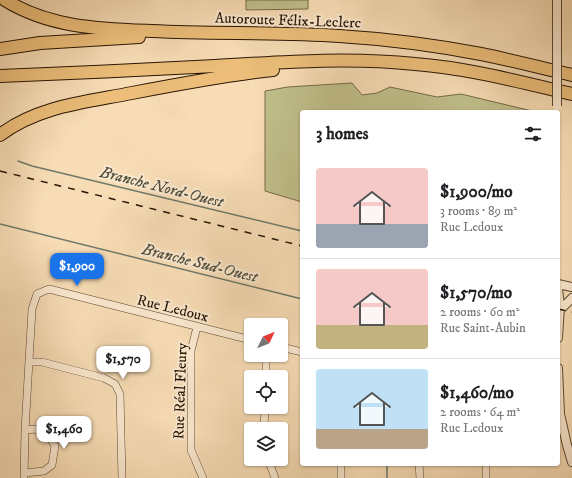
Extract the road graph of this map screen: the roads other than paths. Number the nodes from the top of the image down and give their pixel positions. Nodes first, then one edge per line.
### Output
1 (5, 0) edge
2 (557, 0) edge
3 (202, 34) junction
4 (0, 49) edge
5 (364, 60) junction
6 (103, 72) junction
7 (0, 76) edge
8 (572, 76) edge
9 (0, 81) edge
10 (572, 94) edge
11 (557, 109) edge
12 (0, 135) edge
13 (560, 284) edge
14 (572, 286) edge
15 (572, 298) edge
16 (560, 310) edge
17 (196, 327) junction
18 (244, 338) edge
19 (288, 349) edge
20 (300, 352) edge
21 (29, 362) junction
22 (560, 414) edge
23 (25, 430) junction
24 (572, 462) edge
25 (271, 466) edge
26 (341, 466) edge
27 (419, 466) edge
28 (486, 466) edge
29 (24, 475) edge
30 (122, 478) edge
31 (203, 478) edge
32 (275, 478) edge
33 (341, 478) edge
34 (420, 478) edge
35 (486, 478) edge

1 - 3 highway, Autoroute Félix-Leclerc
2 - 11 street, bridge
3 - 4 highway
3 - 8 highway, Autoroute Félix-Leclerc
5 - 6 highway
5 - 10 highway
5 - 12 highway
6 - 7 highway
6 - 9 highway
13 - 14 street
15 - 16 street
17 - 18 street, Rue Ledoux
17 - 21 street, Rue Ledoux
17 - 31 street, Rue Réal Fleury
19 - 20 street
21 - 23 street, Rue Ledoux
21 - 30 street
22 - 24 street
23 - 29 street, Rue Ledoux
23 - 29 street, Rue Ledoux
25 - 32 street
26 - 33 street
27 - 34 street
28 - 35 street

